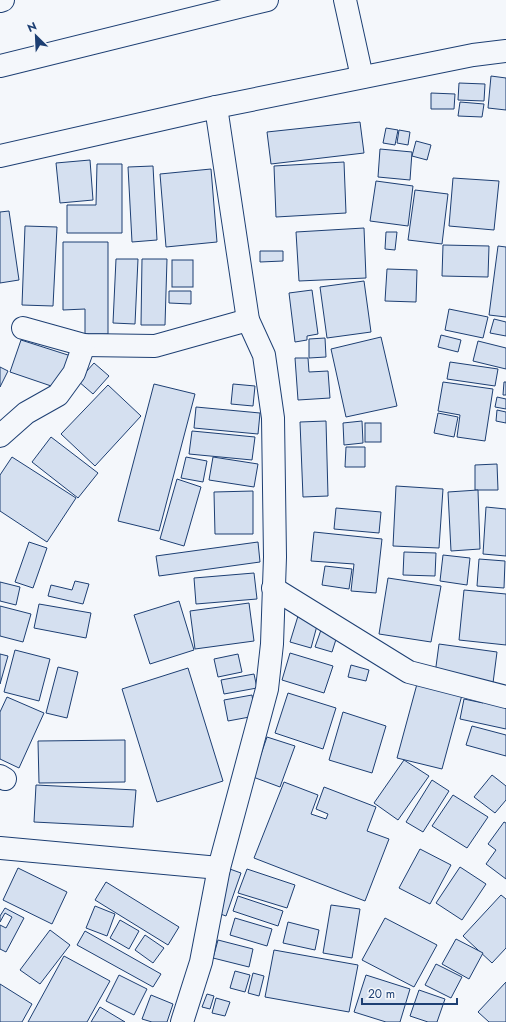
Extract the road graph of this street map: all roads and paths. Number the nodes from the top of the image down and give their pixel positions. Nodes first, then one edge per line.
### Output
1 (4, 0) edge
2 (267, 0) edge
3 (345, 0) edge
4 (0, 1) edge
5 (506, 51) edge
6 (0, 66) edge
7 (362, 77) junction
8 (216, 106) junction
9 (0, 156) edge
10 (248, 320) junction
11 (23, 328) dead end
12 (84, 345) junction
13 (0, 436) edge
14 (273, 588) junction
15 (506, 697) edge
16 (0, 848) edge
17 (218, 868) junction
18 (182, 1022) edge

1 - 4 main road
2 - 6 main road
3 - 7 main road
5 - 7 main road
7 - 8 main road
8 - 9 main road
8 - 10 main road
10 - 12 main road
10 - 14 main road
11 - 12 main road
12 - 13 main road
14 - 15 main road
14 - 17 main road
16 - 17 main road
17 - 18 main road

